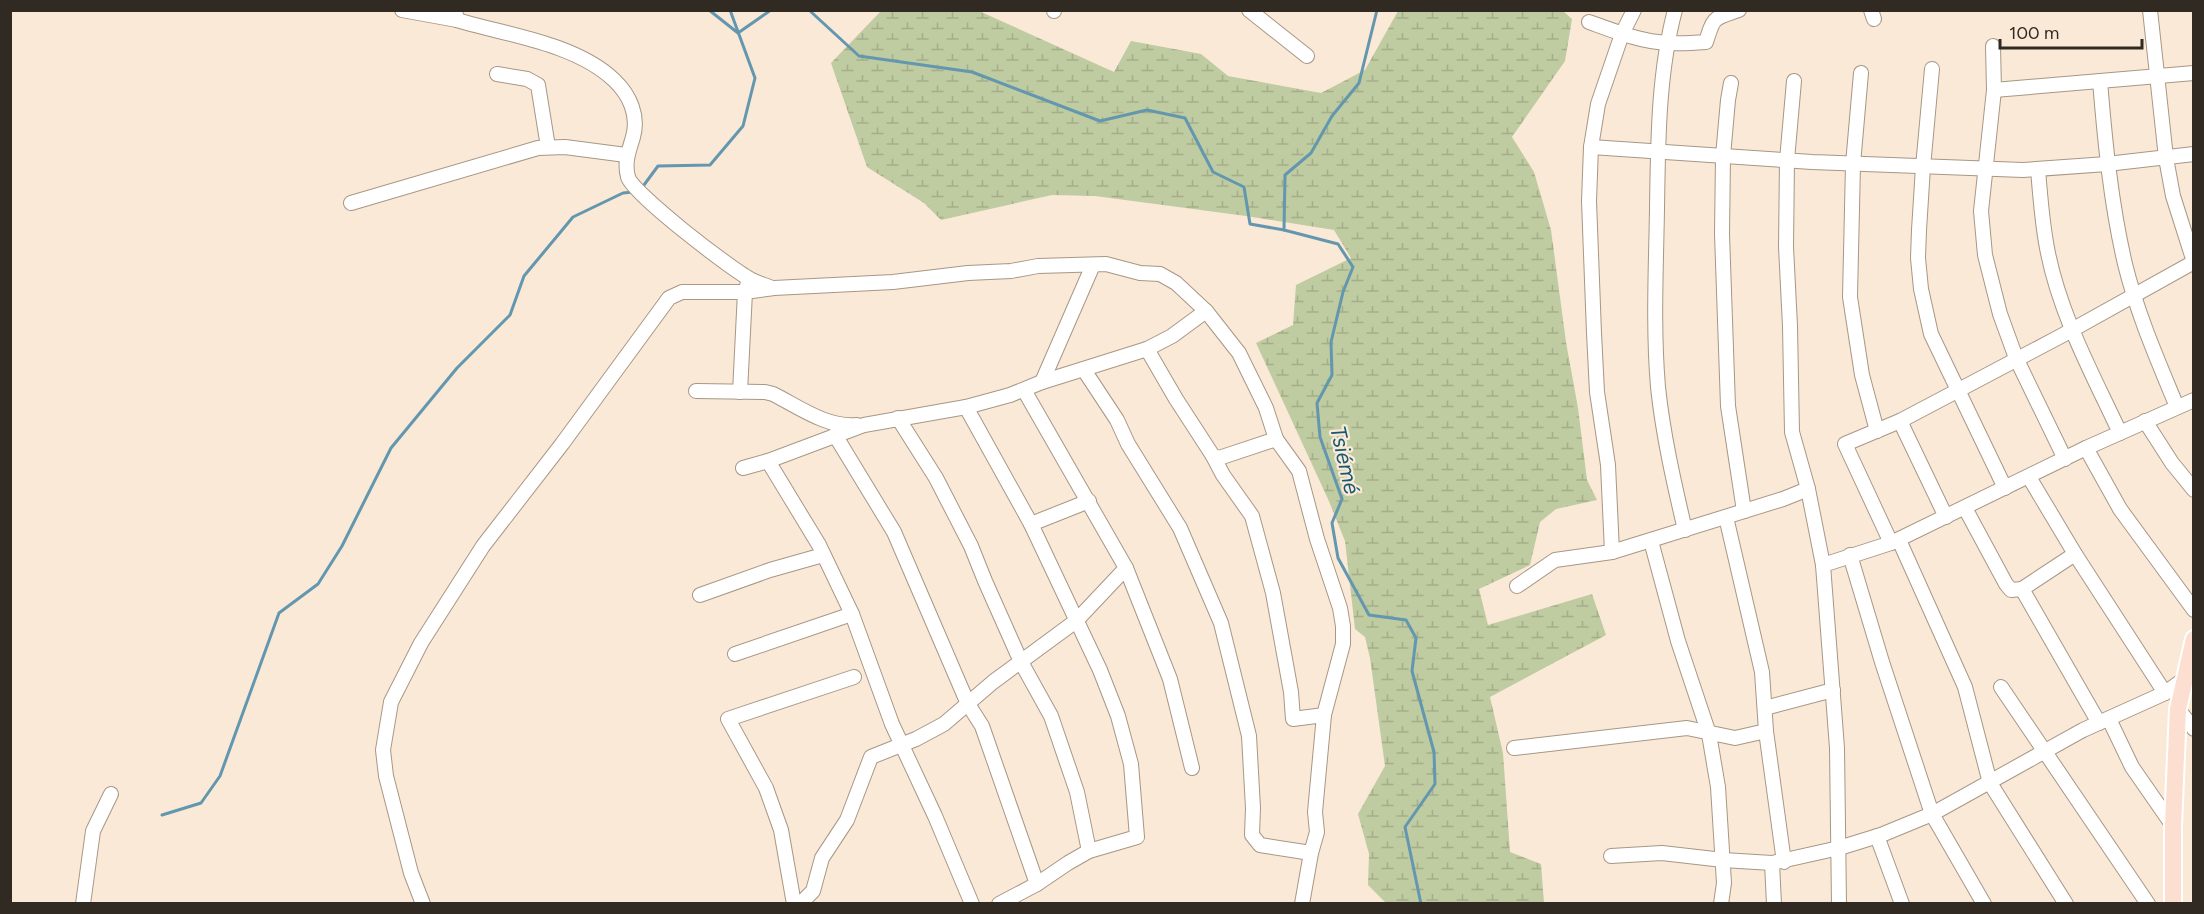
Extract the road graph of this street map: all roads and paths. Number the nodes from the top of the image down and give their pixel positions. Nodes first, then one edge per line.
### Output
1 (402, 10) edge
2 (1249, 10) edge
3 (1634, 10) edge
4 (1675, 10) edge
5 (1739, 10) edge
6 (2150, 10) edge
7 (456, 15) edge
8 (1589, 22) dead end
9 (1622, 34) junction
10 (1666, 43) junction
11 (1993, 46) dead end
12 (1307, 56) dead end
13 (1932, 69) dead end
14 (2193, 73) edge
15 (497, 74) dead end
16 (1861, 74) dead end
17 (2157, 76) junction
18 (1794, 81) dead end
19 (2100, 81) junction
20 (1731, 83) dead end
21 (1994, 90) junction
22 (548, 147) junction
23 (1591, 147) junction
24 (1658, 152) junction
25 (2193, 154) edge
26 (626, 155) junction
27 (1723, 156) junction
28 (2166, 158) junction
29 (1787, 160) junction
30 (1853, 164) junction
31 (2107, 164) junction
32 (1923, 166) junction
33 (2038, 169) junction
34 (1984, 170) junction
35 (351, 203) dead end
36 (2193, 262) edge
37 (1093, 266) junction
38 (747, 285) junction
39 (2135, 294) junction
40 (1206, 311) junction
41 (2072, 330) junction
42 (1147, 349) junction
43 (2016, 358) junction
44 (1084, 370) junction
45 (1042, 382) junction
46 (1958, 389) junction
47 (1024, 390) junction
48 (696, 391) dead end
49 (740, 392) junction
50 (2193, 400) edge
51 (966, 407) junction
52 (2177, 407) junction
53 (898, 418) junction
54 (1900, 421) junction
55 (2145, 422) junction
56 (864, 425) junction
57 (1877, 431) junction
58 (2120, 433) junction
59 (835, 435) junction
60 (1276, 439) junction
61 (2086, 448) junction
62 (1214, 456) junction
63 (2065, 459) junction
64 (768, 461) junction
65 (742, 468) dead end
66 (2029, 477) junction
67 (2005, 488) junction
68 (1808, 489) junction
69 (2193, 490) edge
70 (1089, 501) junction
71 (1965, 508) junction
72 (1744, 511) junction
73 (1726, 517) junction
74 (1946, 518) junction
75 (1031, 524) junction
76 (1685, 530) junction
77 (1651, 541) junction
78 (1895, 542) junction
79 (1612, 552) junction
80 (2075, 554) junction
81 (823, 555) junction
82 (1850, 555) junction
83 (1822, 565) junction
84 (1126, 568) junction
85 (1517, 585) dead end
86 (2022, 589) junction
87 (700, 595) dead end
88 (2193, 610) edge
89 (852, 614) junction
90 (1076, 621) junction
91 (2193, 639) edge
92 (735, 654) dead end
93 (1021, 662) junction
94 (854, 677) dead end
95 (2183, 680) junction
96 (2001, 687) dead end
97 (1833, 690) junction
98 (2165, 693) junction
99 (968, 704) junction
100 (1766, 708) junction
101 (2178, 709) junction
102 (1324, 715) junction
103 (2104, 721) junction
104 (2193, 729) edge
105 (1766, 731) junction
106 (1709, 734) junction
107 (902, 744) junction
108 (1514, 748) dead end
109 (2046, 751) junction
110 (1192, 768) dead end
111 (1990, 783) junction
112 (111, 794) dead end
113 (1932, 814) junction
114 (2173, 826) junction
115 (1877, 836) junction
116 (1839, 848) junction
117 (1089, 851) junction
118 (1311, 853) junction
119 (1611, 856) dead end
120 (1723, 860) junction
121 (1778, 862) junction
122 (1037, 884) junction
123 (83, 903) edge
124 (422, 903) edge
125 (794, 903) edge
126 (800, 903) edge
127 (972, 903) edge
128 (999, 903) edge
129 (1302, 903) edge
130 (1721, 903) edge
131 (1774, 903) edge
132 (1839, 903) edge
133 (1902, 903) edge
134 (1984, 903) edge
135 (2066, 903) edge
136 (2148, 903) edge
137 (2173, 903) edge

1 - 7 street
2 - 12 street
3 - 9 street
4 - 10 street
5 - 10 street
6 - 17 street
7 - 26 street
8 - 9 street
9 - 10 street
9 - 23 street
10 - 24 street
11 - 21 street
13 - 32 street
14 - 17 street
15 - 22 street
16 - 30 street
17 - 19 street
17 - 28 street
18 - 29 street
19 - 21 street
19 - 31 street
20 - 27 street
21 - 34 street
22 - 26 street
22 - 35 street
23 - 24 street
23 - 79 street
24 - 27 street
24 - 76 street
25 - 28 street
26 - 38 street
27 - 29 street
27 - 72 street
28 - 31 street
28 - 36 street
29 - 30 street
29 - 68 street
30 - 32 street
30 - 57 street
31 - 33 street
31 - 39 street
32 - 34 street
32 - 46 street
33 - 34 street
33 - 41 street
34 - 43 street
36 - 39 street
37 - 38 street
37 - 40 street
37 - 45 street
38 - 49 street
38 - 124 street
39 - 41 street
39 - 52 street
40 - 42 street
40 - 60 street
41 - 43 street
41 - 58 street
42 - 44 street
42 - 62 street
43 - 46 street
43 - 63 street
44 - 45 street
44 - 118 street
45 - 47 street
46 - 54 street
46 - 67 street
47 - 51 street
47 - 70 street
48 - 49 street
49 - 56 street
50 - 52 street
51 - 53 street
51 - 75 street
52 - 55 street
53 - 56 street
53 - 93 street
54 - 57 street
54 - 74 street
55 - 58 street
55 - 69 street
56 - 59 street
57 - 78 street
58 - 61 street
59 - 64 street
59 - 99 street
60 - 62 street
60 - 102 street
61 - 63 street
61 - 88 street
62 - 102 street
63 - 66 street
64 - 65 street
64 - 81 street
66 - 67 street
66 - 80 street
67 - 71 street
68 - 72 street
68 - 83 street
70 - 75 street
70 - 84 street
71 - 74 street
71 - 86 street
72 - 73 street
73 - 76 street
73 - 100 street
74 - 78 street
75 - 90 street
76 - 77 street
77 - 79 street
77 - 106 street
78 - 82 street
78 - 111 street
79 - 85 street
80 - 86 street
80 - 98 street
81 - 87 street
81 - 89 street
82 - 83 street
82 - 113 street
83 - 97 street
84 - 90 street
84 - 110 street
86 - 103 street
89 - 92 street
89 - 107 street
90 - 93 street
90 - 117 street
91 - 95 main road
93 - 99 street
93 - 117 street
94 - 125 street
95 - 98 street
95 - 101 main road
96 - 109 street
97 - 100 street
97 - 116 street
98 - 103 street
99 - 107 street
99 - 122 street
100 - 105 street
101 - 104 street
101 - 114 main road
102 - 118 street
103 - 109 street
103 - 114 street
105 - 106 street
105 - 121 street
106 - 108 street
106 - 120 street
107 - 126 street
107 - 127 street
109 - 111 street
109 - 136 street
111 - 113 street
111 - 135 street
112 - 123 street
113 - 115 street
113 - 134 street
114 - 137 main road
115 - 116 street
115 - 133 street
116 - 121 street
116 - 132 street
117 - 122 street
118 - 129 street
119 - 120 street
120 - 121 street
120 - 130 street
121 - 131 street
122 - 128 street

